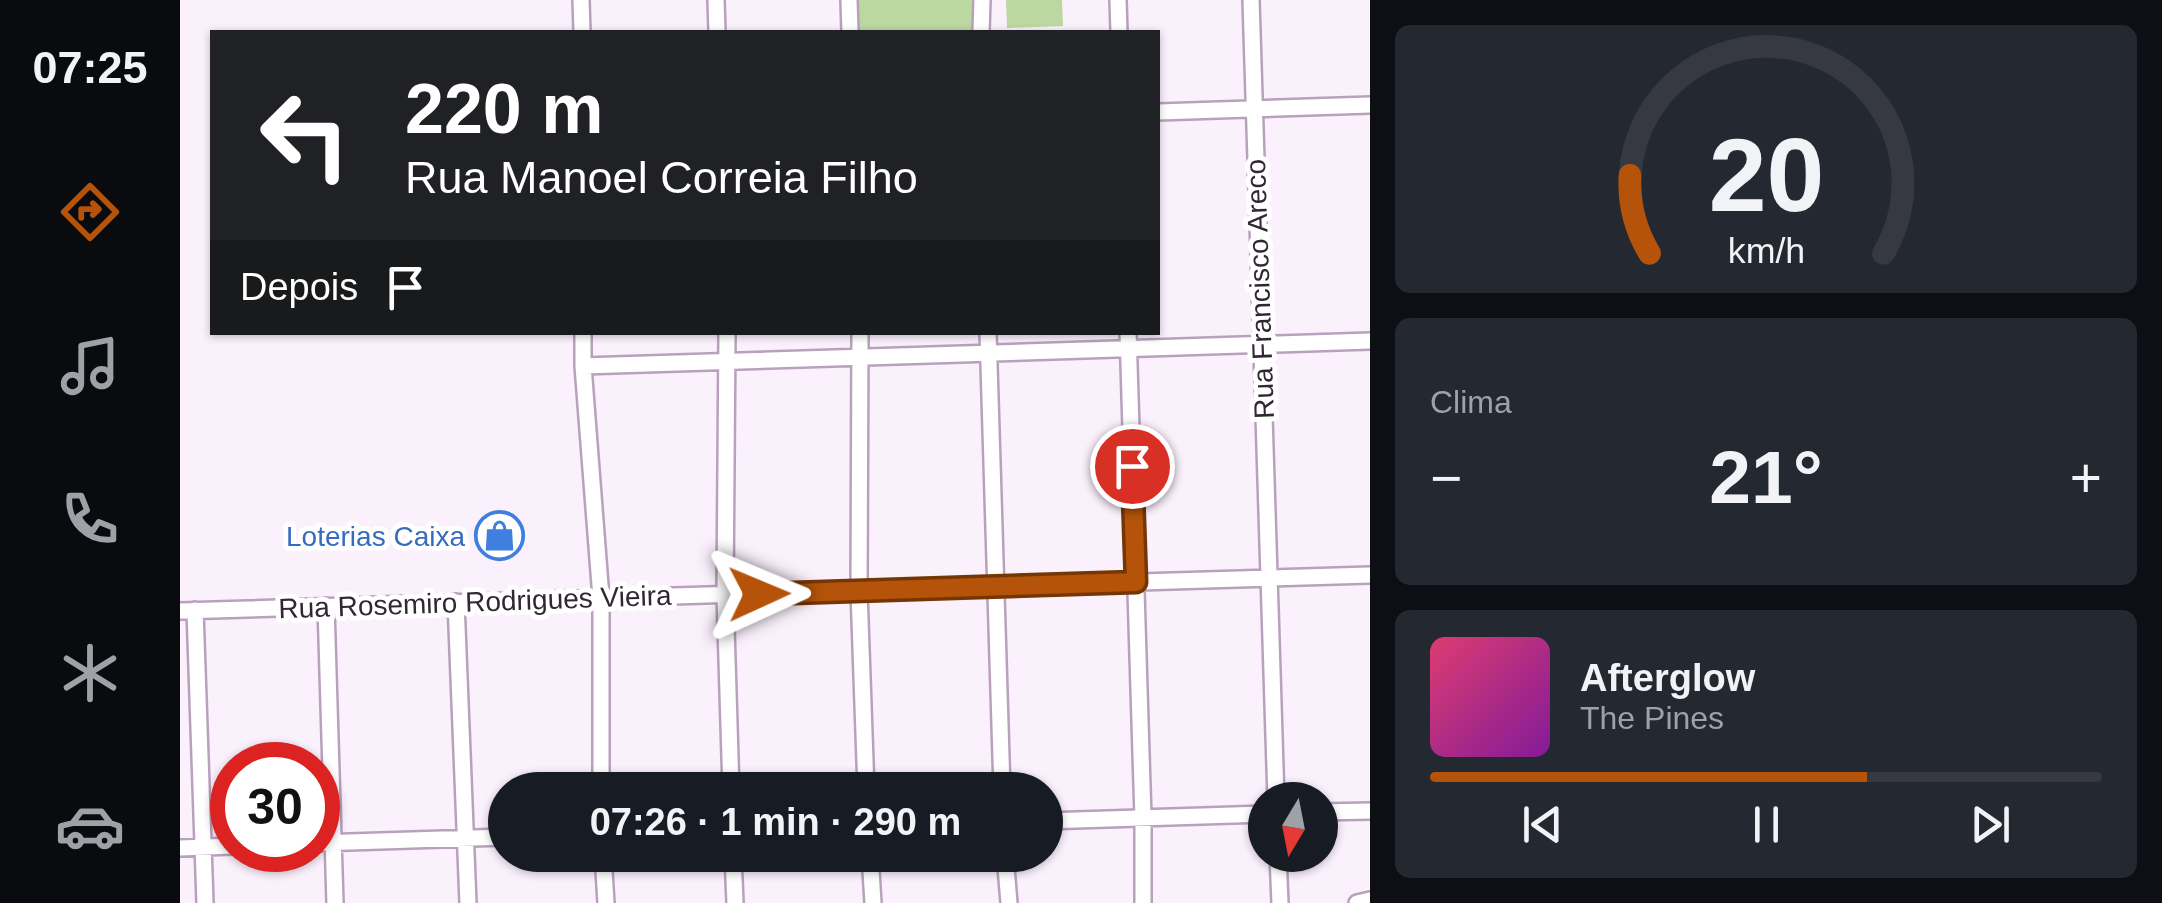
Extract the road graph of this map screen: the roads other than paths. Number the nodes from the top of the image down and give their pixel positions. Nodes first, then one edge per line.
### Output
1 (581, 0) edge
2 (716, 0) edge
3 (850, 0) edge
4 (982, 0) edge
5 (1118, 0) edge
6 (1251, 0) edge
7 (582, 30) edge
8 (717, 30) edge
9 (850, 30) edge
10 (982, 30) edge
11 (1119, 30) edge
12 (1370, 105) edge
13 (1254, 109) junction
14 (1160, 112) edge
15 (584, 335) edge
16 (726, 335) edge
17 (860, 335) edge
18 (988, 335) edge
19 (1128, 341) edge
20 (1370, 341) edge
21 (1262, 345) junction
22 (989, 353) junction
23 (861, 358) junction
24 (728, 362) junction
25 (583, 366) junction
26 (1370, 576) edge
27 (1270, 578) junction
28 (1136, 582) junction
29 (996, 586) junction
30 (859, 591) junction
31 (725, 594) junction
32 (601, 598) junction
33 (456, 602) junction
34 (326, 606) junction
35 (188, 611) edge
36 (325, 742) edge
37 (601, 772) edge
38 (731, 772) edge
39 (865, 772) edge
40 (1001, 772) edge
41 (1276, 782) edge
42 (1370, 811) edge
43 (1338, 812) edge
44 (1248, 815) edge
45 (1143, 818) junction
46 (1063, 820) edge
47 (488, 837) edge
48 (466, 838) junction
49 (340, 842) edge
50 (204, 847) junction
51 (210, 847) edge
52 (180, 848) edge
53 (330, 872) edge
54 (603, 872) edge
55 (734, 872) edge
56 (871, 872) edge
57 (1006, 872) edge
58 (1279, 872) edge
59 (1370, 900) edge
60 (205, 903) edge
61 (335, 903) edge
62 (468, 903) edge
63 (606, 903) edge
64 (735, 903) edge
65 (873, 903) edge
66 (1008, 903) edge
67 (1143, 903) edge
68 (1280, 903) edge
69 (1357, 903) edge

1 - 7 street
2 - 8 street
3 - 9 street
4 - 10 street
5 - 11 street
6 - 13 street, Rua Francisco Areco
12 - 13 street
13 - 14 street
13 - 21 street, Rua Francisco Areco
15 - 25 street
16 - 24 street
17 - 23 street
18 - 22 street
19 - 21 street
19 - 22 street
19 - 28 street
20 - 21 street
21 - 27 street, Rua Francisco Areco
22 - 23 street
22 - 29 street
23 - 24 street
23 - 30 street
24 - 25 street
24 - 31 street
25 - 32 street
26 - 27 street, Rua Rosemiro Rodrigues Vieira
27 - 28 street, Rua Rosemiro Rodrigues Vieira
27 - 41 street, Rua Francisco Areco
28 - 29 street, Rua Rosemiro Rodrigues Vieira
28 - 45 street
29 - 30 street, Rua Rosemiro Rodrigues Vieira
29 - 40 street
30 - 31 street, Rua Rosemiro Rodrigues Vieira
30 - 39 street
31 - 32 street, Rua Rosemiro Rodrigues Vieira
31 - 38 street
32 - 33 street, Rua Rosemiro Rodrigues Vieira
32 - 37 street
33 - 34 street, Rua Rosemiro Rodrigues Vieira
33 - 48 street
34 - 35 street, Rua Rosemiro Rodrigues Vieira
34 - 36 street
35 - 50 street
42 - 43 street
44 - 45 street
45 - 46 street
45 - 67 street
47 - 48 street
48 - 49 street
48 - 62 street
50 - 51 street
50 - 52 street
50 - 60 street
53 - 61 street
54 - 63 street
55 - 64 street
56 - 65 street
57 - 66 street
58 - 68 street
59 - 69 street

